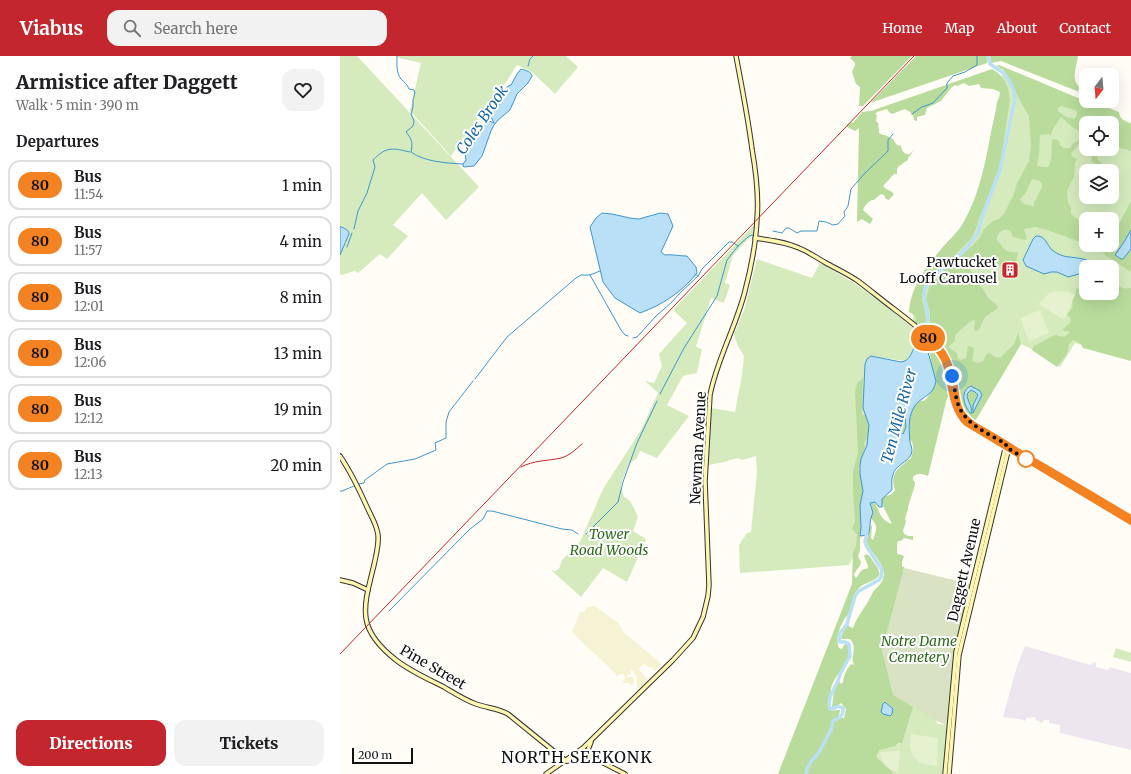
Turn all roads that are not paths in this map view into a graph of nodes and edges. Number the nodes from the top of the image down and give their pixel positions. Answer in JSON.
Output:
{"nodes":[{"id":1,"x":736,"y":56,"type":"edge"},
{"id":2,"x":755,"y":238,"type":"junction"},
{"id":3,"x":1007,"y":446,"type":"junction"},
{"id":4,"x":340,"y":456,"type":"edge"},
{"id":5,"x":1131,"y":518,"type":"edge"},
{"id":6,"x":1131,"y":522,"type":"edge"},
{"id":7,"x":340,"y":580,"type":"edge"},
{"id":8,"x":368,"y":590,"type":"junction"},
{"id":9,"x":591,"y":741,"type":"junction"},
{"id":10,"x":580,"y":751,"type":"junction"},
{"id":11,"x":591,"y":759,"type":"junction"},
{"id":12,"x":566,"y":761,"type":"junction"},
{"id":13,"x":546,"y":774,"type":"edge"},
{"id":14,"x":625,"y":774,"type":"edge"},
{"id":15,"x":945,"y":774,"type":"edge"},
{"id":16,"x":948,"y":774,"type":"edge"}],
"edges":[{"from":1,"to":2,"type":"main road","name":"Newman Avenue"},
{"from":2,"to":3,"type":"main road"},
{"from":2,"to":9,"type":"main road","name":"Newman Avenue"},
{"from":3,"to":5,"type":"main road"},
{"from":3,"to":6,"type":"main road"},
{"from":3,"to":15,"type":"main road","name":"Daggett Avenue"},
{"from":3,"to":16,"type":"main road","name":"Daggett Avenue"},
{"from":4,"to":8,"type":"main road","name":"Pine Street"},
{"from":7,"to":8,"type":"main road"},
{"from":8,"to":12,"type":"main road","name":"Pine Street"},
{"from":9,"to":10,"type":"main road","name":"Newman Avenue"},
{"from":9,"to":11,"type":"main road"},
{"from":10,"to":11,"type":"main road"},
{"from":10,"to":12,"type":"main road","name":"Newman Avenue"},
{"from":11,"to":12,"type":"main road"},
{"from":11,"to":14,"type":"main road"},
{"from":12,"to":13,"type":"main road","name":"Newman Avenue"}]}
